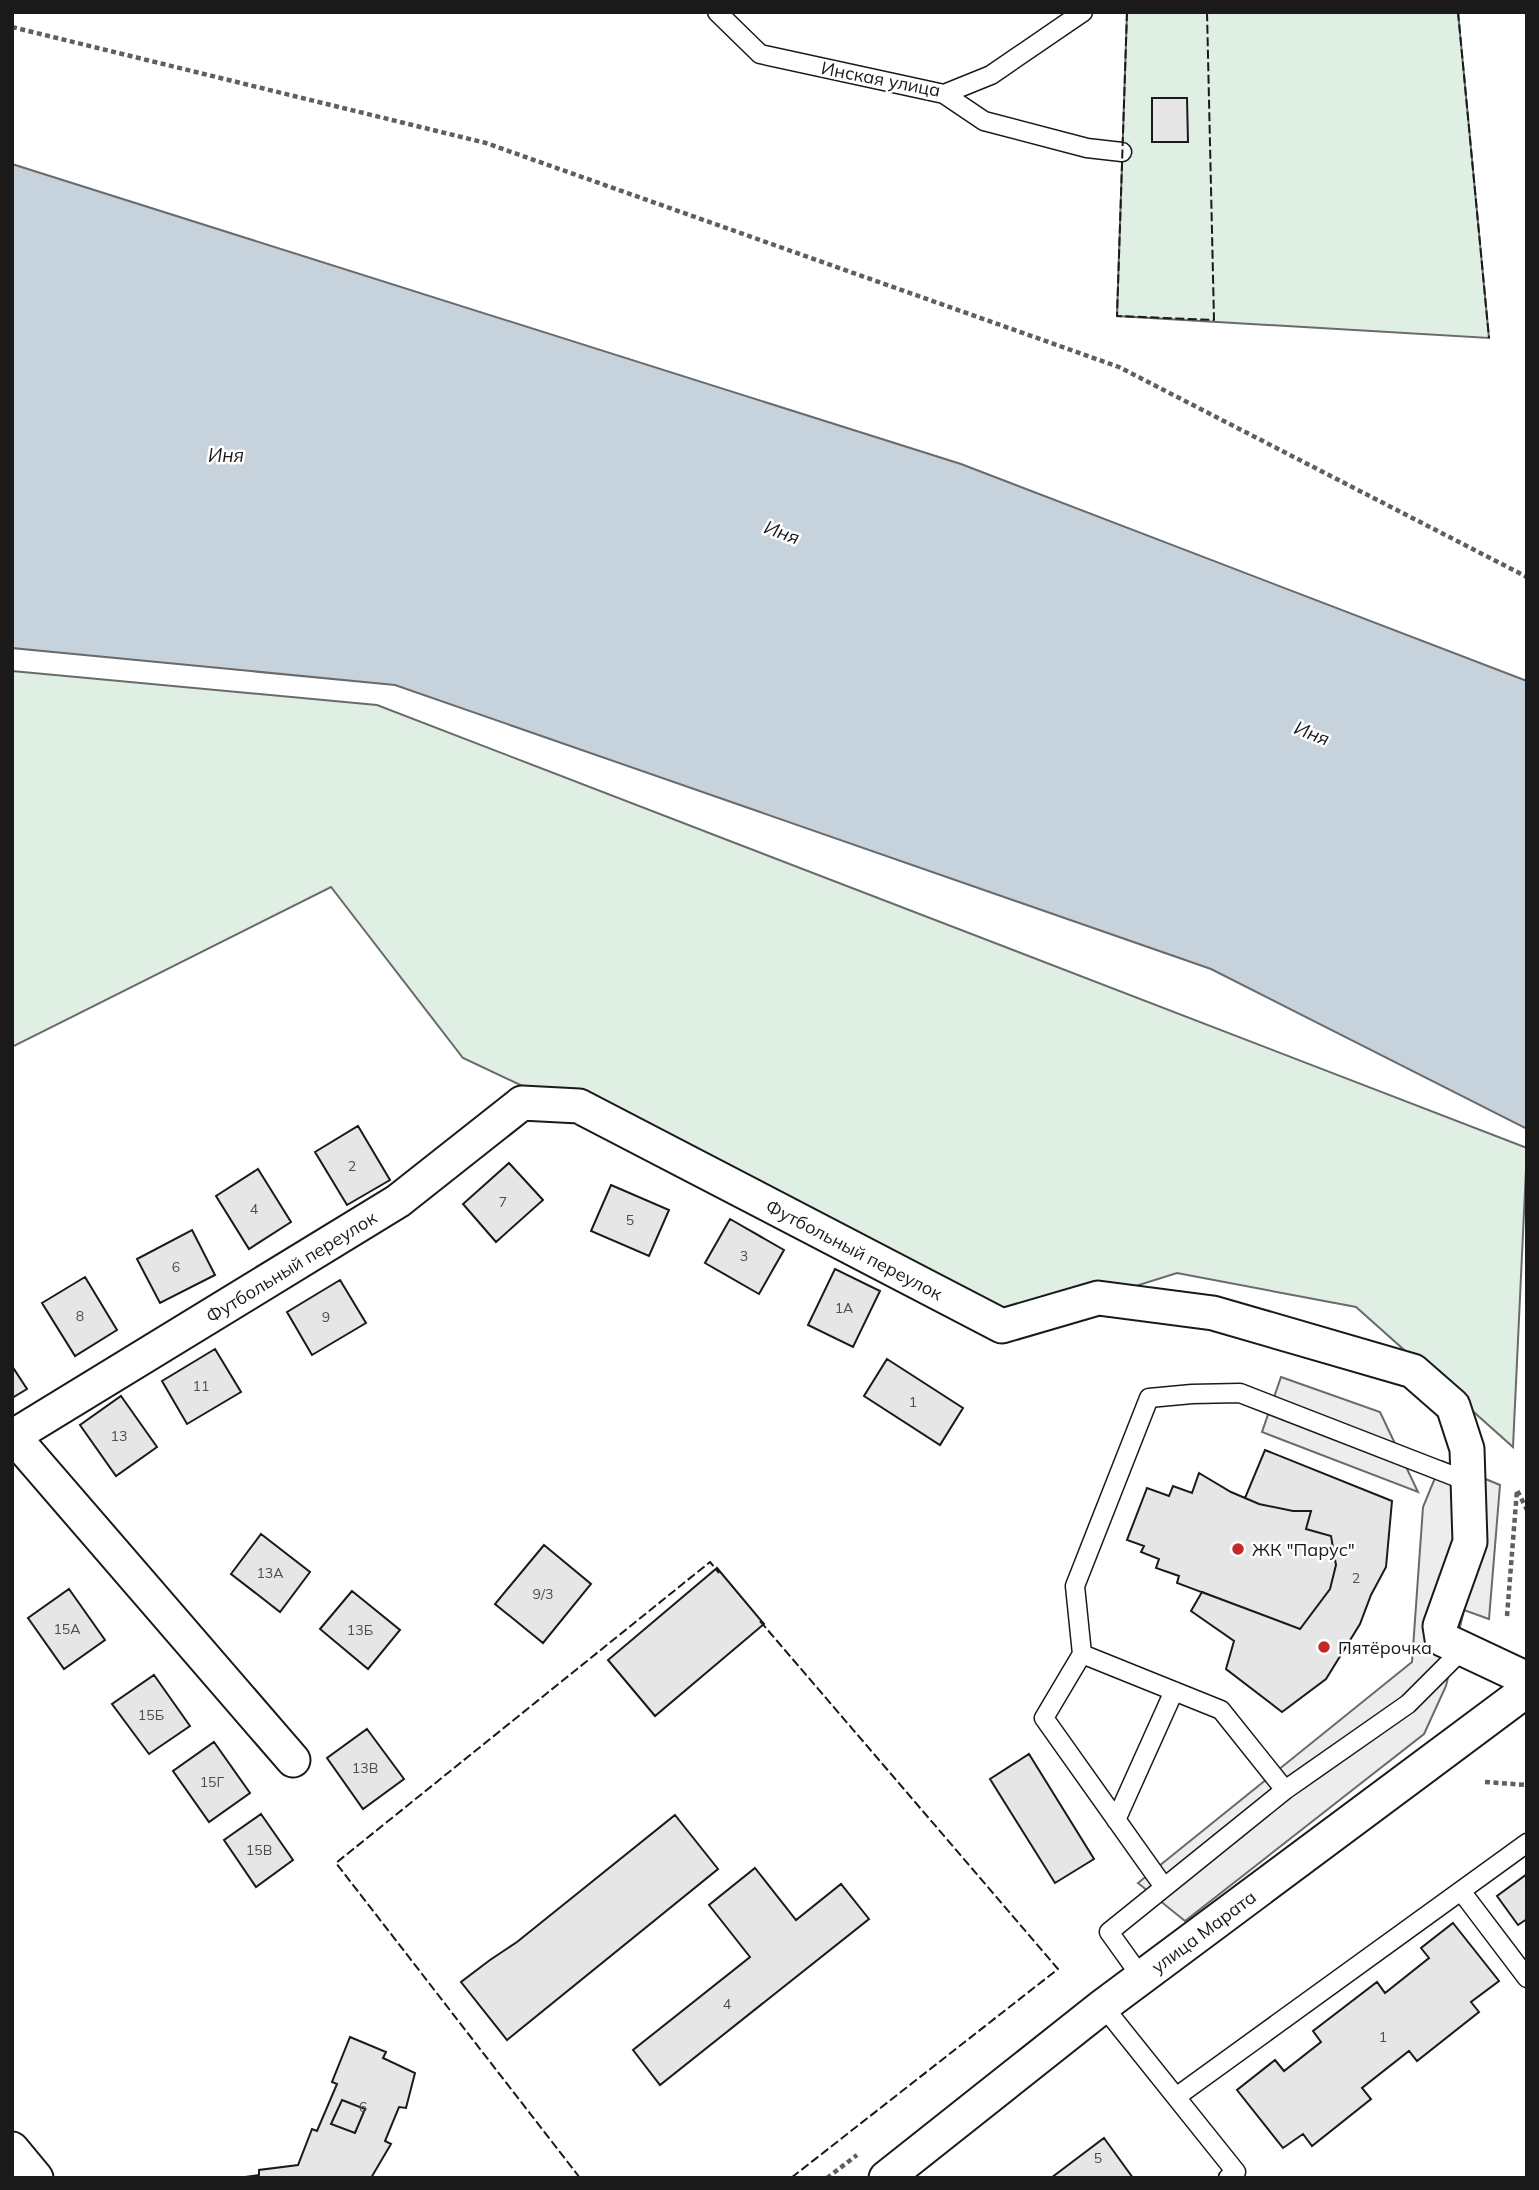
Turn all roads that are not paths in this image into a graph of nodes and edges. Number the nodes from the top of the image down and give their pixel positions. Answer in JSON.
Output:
{"nodes":[{"id":1,"x":717,"y":12,"type":"edge"},
{"id":2,"x":1083,"y":12,"type":"edge"},
{"id":3,"x":944,"y":94,"type":"junction"},
{"id":4,"x":1122,"y":152,"type":"dead end"},
{"id":5,"x":12,"y":1436,"type":"edge"},
{"id":6,"x":1469,"y":1482,"type":"junction"},
{"id":7,"x":1462,"y":1650,"type":"junction"},
{"id":8,"x":1082,"y":1654,"type":"junction"},
{"id":9,"x":1527,"y":1679,"type":"edge"},
{"id":10,"x":1527,"y":1690,"type":"edge"},
{"id":11,"x":1174,"y":1691,"type":"junction"},
{"id":12,"x":293,"y":1760,"type":"dead end"},
{"id":13,"x":1285,"y":1790,"type":"junction"},
{"id":14,"x":1116,"y":1820,"type":"junction"},
{"id":15,"x":1527,"y":1843,"type":"edge"},
{"id":16,"x":1164,"y":1887,"type":"junction"},
{"id":17,"x":1461,"y":1891,"type":"junction"},
{"id":18,"x":1142,"y":1978,"type":"junction"},
{"id":19,"x":1527,"y":1978,"type":"edge"},
{"id":20,"x":1103,"y":2007,"type":"junction"},
{"id":21,"x":1176,"y":2097,"type":"junction"},
{"id":22,"x":12,"y":2149,"type":"edge"},
{"id":23,"x":36,"y":2178,"type":"edge"},
{"id":24,"x":886,"y":2178,"type":"edge"},
{"id":25,"x":1228,"y":2178,"type":"edge"}],
"edges":[{"from":1,"to":3,"type":"lane","name":"Инская улица"},
{"from":2,"to":3,"type":"lane","name":"Инская улица"},
{"from":3,"to":4,"type":"lane"},
{"from":5,"to":6,"type":"street","name":"Футбольный переулок"},
{"from":5,"to":12,"type":"street"},
{"from":6,"to":7,"type":"street","name":"Футбольный переулок"},
{"from":6,"to":8,"type":"lane"},
{"from":7,"to":9,"type":"street","name":"Футбольный переулок"},
{"from":7,"to":13,"type":"lane"},
{"from":8,"to":11,"type":"lane"},
{"from":8,"to":14,"type":"lane"},
{"from":10,"to":18,"type":"street","name":"улица Марата"},
{"from":11,"to":13,"type":"lane"},
{"from":11,"to":14,"type":"lane"},
{"from":13,"to":16,"type":"lane"},
{"from":14,"to":16,"type":"lane"},
{"from":15,"to":17,"type":"lane"},
{"from":16,"to":18,"type":"lane"},
{"from":17,"to":19,"type":"lane"},
{"from":17,"to":21,"type":"lane"},
{"from":18,"to":20,"type":"street","name":"улица Марата"},
{"from":20,"to":21,"type":"lane"},
{"from":20,"to":24,"type":"street","name":"улица Марата"},
{"from":21,"to":25,"type":"lane"},
{"from":22,"to":23,"type":"street"}]}
